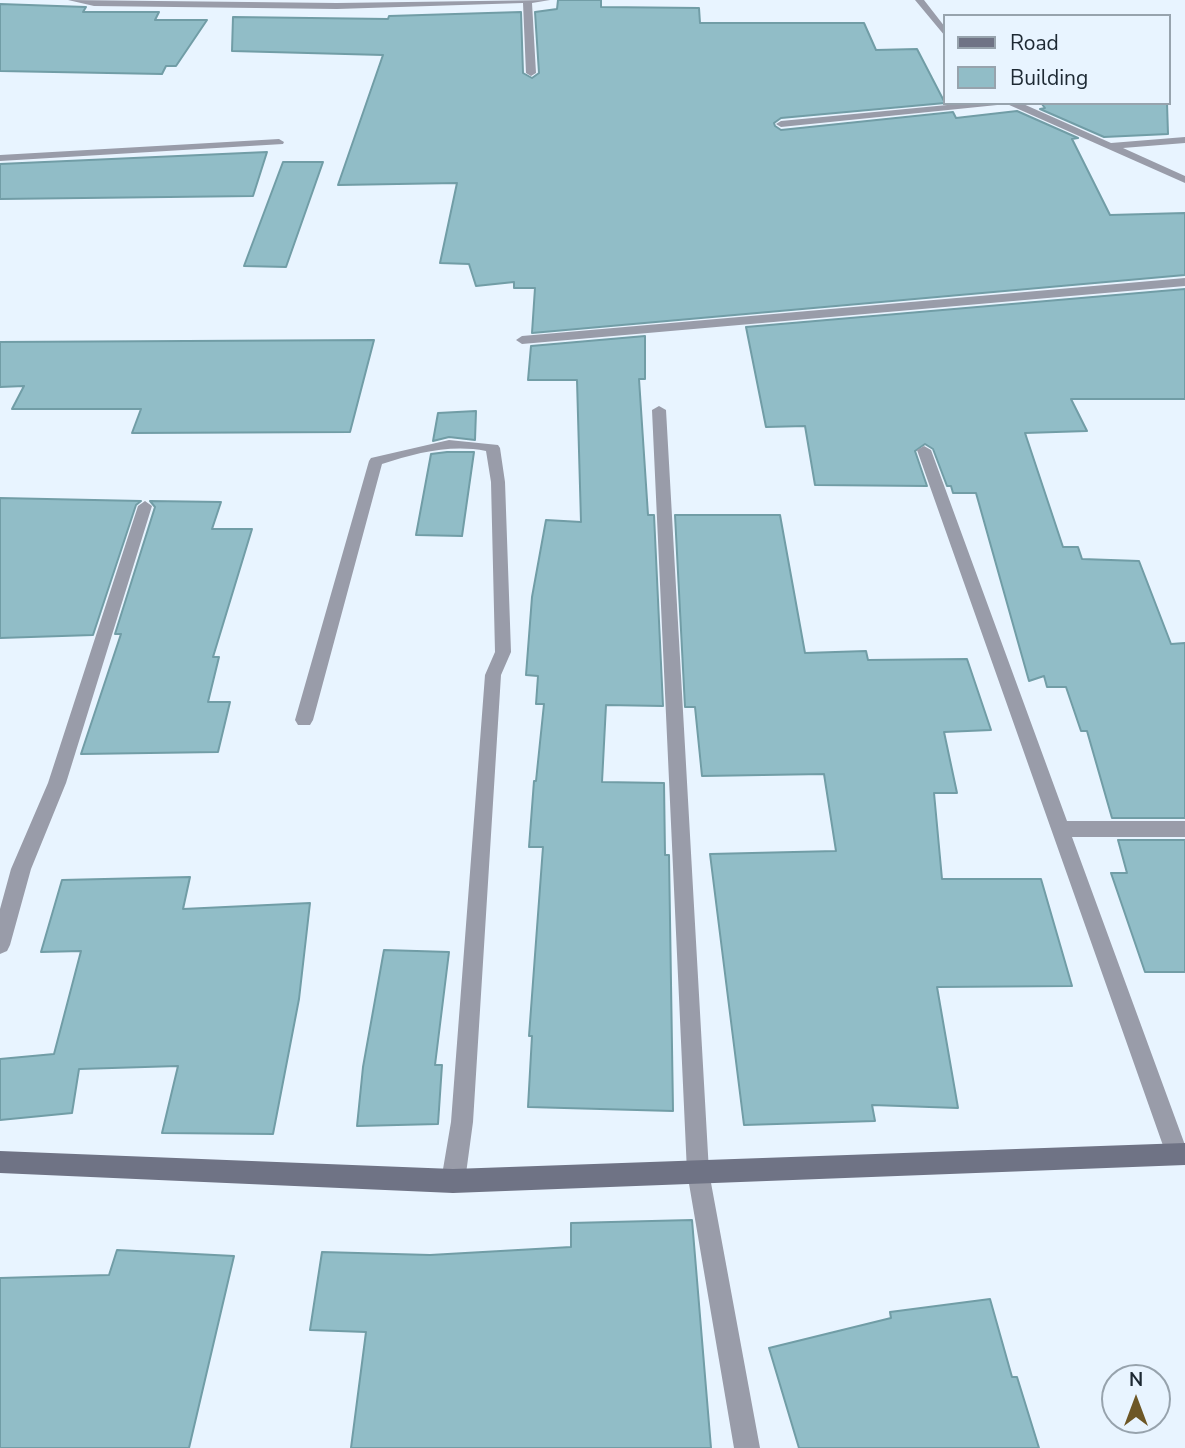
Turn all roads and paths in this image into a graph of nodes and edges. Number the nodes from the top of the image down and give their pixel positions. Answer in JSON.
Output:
{"nodes":[{"id":1,"x":72,"y":0,"type":"edge"},
{"id":2,"x":545,"y":0,"type":"edge"},
{"id":3,"x":919,"y":0,"type":"edge"},
{"id":4,"x":527,"y":1,"type":"edge"},
{"id":5,"x":362,"y":3,"type":"edge"},
{"id":6,"x":944,"y":32,"type":"edge"},
{"id":7,"x":531,"y":73,"type":"dead end"},
{"id":8,"x":982,"y":105,"type":"edge"},
{"id":9,"x":1016,"y":105,"type":"edge"},
{"id":10,"x":780,"y":124,"type":"dead end"},
{"id":11,"x":1185,"y":140,"type":"edge"},
{"id":12,"x":279,"y":142,"type":"dead end"},
{"id":13,"x":1108,"y":146,"type":"junction"},
{"id":14,"x":0,"y":159,"type":"edge"},
{"id":15,"x":1185,"y":180,"type":"edge"},
{"id":16,"x":1185,"y":282,"type":"edge"},
{"id":17,"x":523,"y":340,"type":"dead end"},
{"id":18,"x":659,"y":410,"type":"dead end"},
{"id":19,"x":924,"y":450,"type":"dead end"},
{"id":20,"x":145,"y":506,"type":"dead end"},
{"id":21,"x":304,"y":720,"type":"dead end"},
{"id":22,"x":1061,"y":829,"type":"junction"},
{"id":23,"x":1185,"y":829,"type":"edge"},
{"id":24,"x":0,"y":945,"type":"edge"},
{"id":25,"x":1181,"y":1154,"type":"edge"},
{"id":26,"x":0,"y":1163,"type":"edge"},
{"id":27,"x":698,"y":1172,"type":"junction"},
{"id":28,"x":453,"y":1181,"type":"junction"},
{"id":29,"x":747,"y":1448,"type":"edge"}],
"edges":[{"from":1,"to":5,"type":"street"},
{"from":2,"to":4,"type":"street"},
{"from":3,"to":6,"type":"street"},
{"from":4,"to":5,"type":"street"},
{"from":4,"to":7,"type":"street"},
{"from":8,"to":10,"type":"street"},
{"from":9,"to":13,"type":"street"},
{"from":11,"to":13,"type":"street"},
{"from":12,"to":14,"type":"street"},
{"from":13,"to":15,"type":"street"},
{"from":16,"to":17,"type":"street"},
{"from":18,"to":27,"type":"street"},
{"from":19,"to":22,"type":"street"},
{"from":20,"to":24,"type":"street"},
{"from":21,"to":28,"type":"street"},
{"from":22,"to":23,"type":"street"},
{"from":22,"to":25,"type":"street"},
{"from":25,"to":27,"type":"street"},
{"from":26,"to":28,"type":"street"},
{"from":27,"to":28,"type":"street"},
{"from":27,"to":29,"type":"street"}]}
